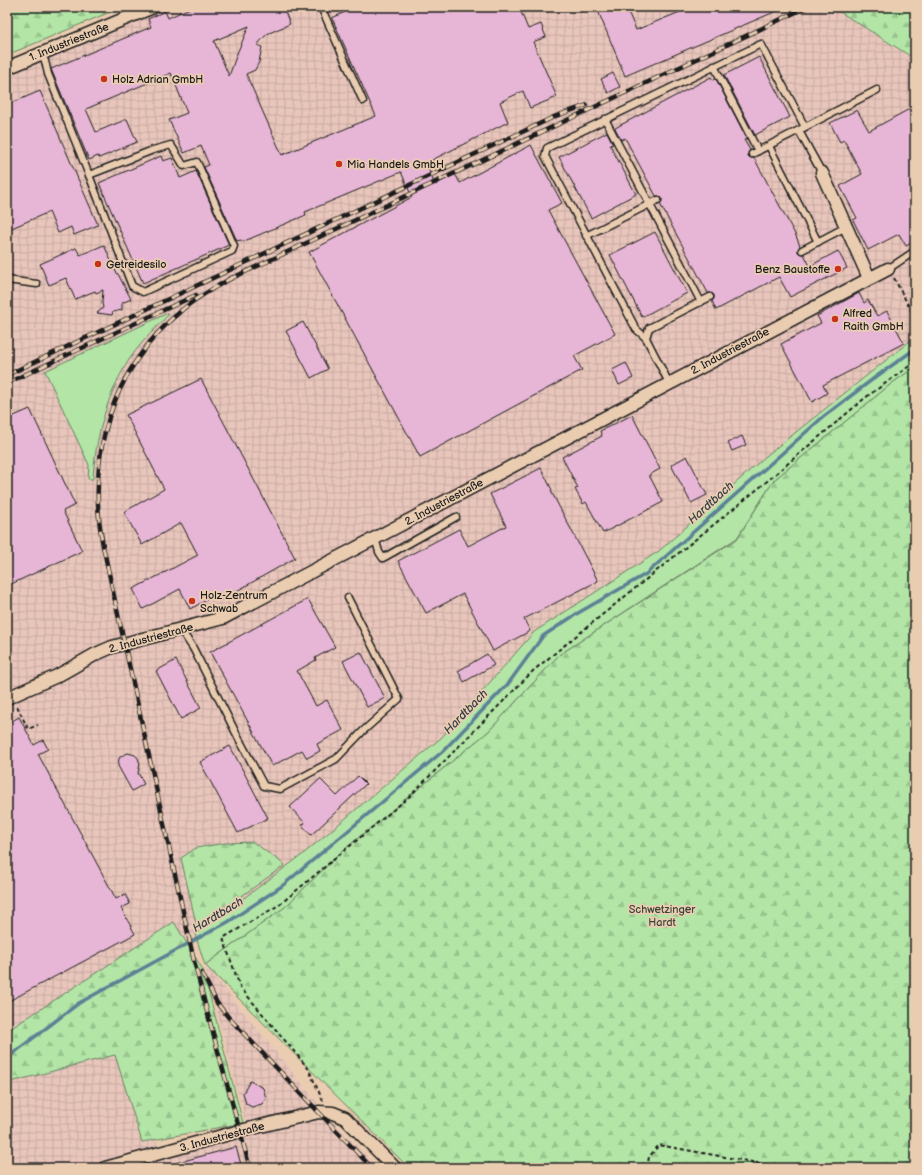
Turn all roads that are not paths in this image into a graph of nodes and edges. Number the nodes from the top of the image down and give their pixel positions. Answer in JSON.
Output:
{"nodes":[{"id":1,"x":153,"y":7,"type":"edge"},
{"id":2,"x":321,"y":7,"type":"edge"},
{"id":3,"x":41,"y":53,"type":"junction"},
{"id":4,"x":714,"y":66,"type":"junction"},
{"id":5,"x":7,"y":68,"type":"edge"},
{"id":6,"x":877,"y":90,"type":"dead end"},
{"id":7,"x":363,"y":102,"type":"dead end"},
{"id":8,"x":604,"y":119,"type":"junction"},
{"id":9,"x":805,"y":127,"type":"junction"},
{"id":10,"x":799,"y":131,"type":"junction"},
{"id":11,"x":769,"y":146,"type":"junction"},
{"id":12,"x":758,"y":151,"type":"junction"},
{"id":13,"x":752,"y":154,"type":"dead end"},
{"id":14,"x":822,"y":173,"type":"joint"},
{"id":15,"x":90,"y":175,"type":"junction"},
{"id":16,"x":658,"y":200,"type":"dead end"},
{"id":17,"x":650,"y":205,"type":"junction"},
{"id":18,"x":846,"y":227,"type":"junction"},
{"id":19,"x":586,"y":236,"type":"junction"},
{"id":20,"x":818,"y":242,"type":"junction"},
{"id":21,"x":802,"y":250,"type":"dead end"},
{"id":22,"x":915,"y":251,"type":"edge"},
{"id":23,"x":888,"y":269,"type":"joint"},
{"id":24,"x":869,"y":278,"type":"junction"},
{"id":25,"x":7,"y":280,"type":"edge"},
{"id":26,"x":37,"y":284,"type":"dead end"},
{"id":27,"x":710,"y":297,"type":"dead end"},
{"id":28,"x":701,"y":302,"type":"junction"},
{"id":29,"x":646,"y":338,"type":"junction"},
{"id":30,"x":669,"y":383,"type":"junction"},
{"id":31,"x":456,"y":517,"type":"dead end"},
{"id":32,"x":375,"y":538,"type":"junction"},
{"id":33,"x":348,"y":598,"type":"dead end"},
{"id":34,"x":181,"y":630,"type":"junction"},
{"id":35,"x":10,"y":697,"type":"edge"},
{"id":36,"x":105,"y":1168,"type":"edge"},
{"id":37,"x":395,"y":1168,"type":"edge"}],
"edges":[{"from":1,"to":3,"type":"street","name":"1. Industriestraße"},
{"from":2,"to":7,"type":"lane"},
{"from":3,"to":5,"type":"street","name":"1. Industriestraße"},
{"from":3,"to":15,"type":"lane"},
{"from":4,"to":8,"type":"lane"},
{"from":4,"to":9,"type":"lane"},
{"from":4,"to":12,"type":"lane"},
{"from":6,"to":9,"type":"lane"},
{"from":8,"to":17,"type":"lane"},
{"from":8,"to":19,"type":"lane"},
{"from":9,"to":10,"type":"lane"},
{"from":10,"to":11,"type":"lane"},
{"from":10,"to":14,"type":"lane"},
{"from":11,"to":12,"type":"lane"},
{"from":11,"to":20,"type":"lane"},
{"from":12,"to":13,"type":"lane"},
{"from":14,"to":18,"type":"street"},
{"from":15,"to":15,"type":"lane"},
{"from":16,"to":17,"type":"lane"},
{"from":17,"to":19,"type":"lane"},
{"from":17,"to":28,"type":"lane"},
{"from":18,"to":20,"type":"lane"},
{"from":18,"to":24,"type":"street"},
{"from":19,"to":29,"type":"lane"},
{"from":20,"to":21,"type":"lane"},
{"from":22,"to":23,"type":"lane"},
{"from":23,"to":24,"type":"street","name":"2. Industriestraße"},
{"from":24,"to":30,"type":"street","name":"2. Industriestraße"},
{"from":25,"to":26,"type":"lane"},
{"from":27,"to":28,"type":"lane"},
{"from":28,"to":29,"type":"lane"},
{"from":29,"to":30,"type":"lane"},
{"from":30,"to":32,"type":"street","name":"2. Industriestraße"},
{"from":31,"to":32,"type":"lane"},
{"from":32,"to":34,"type":"street","name":"2. Industriestraße"},
{"from":33,"to":34,"type":"lane"},
{"from":34,"to":35,"type":"street","name":"2. Industriestraße"},
{"from":36,"to":37,"type":"street","name":"3. Industriestraße"}]}
